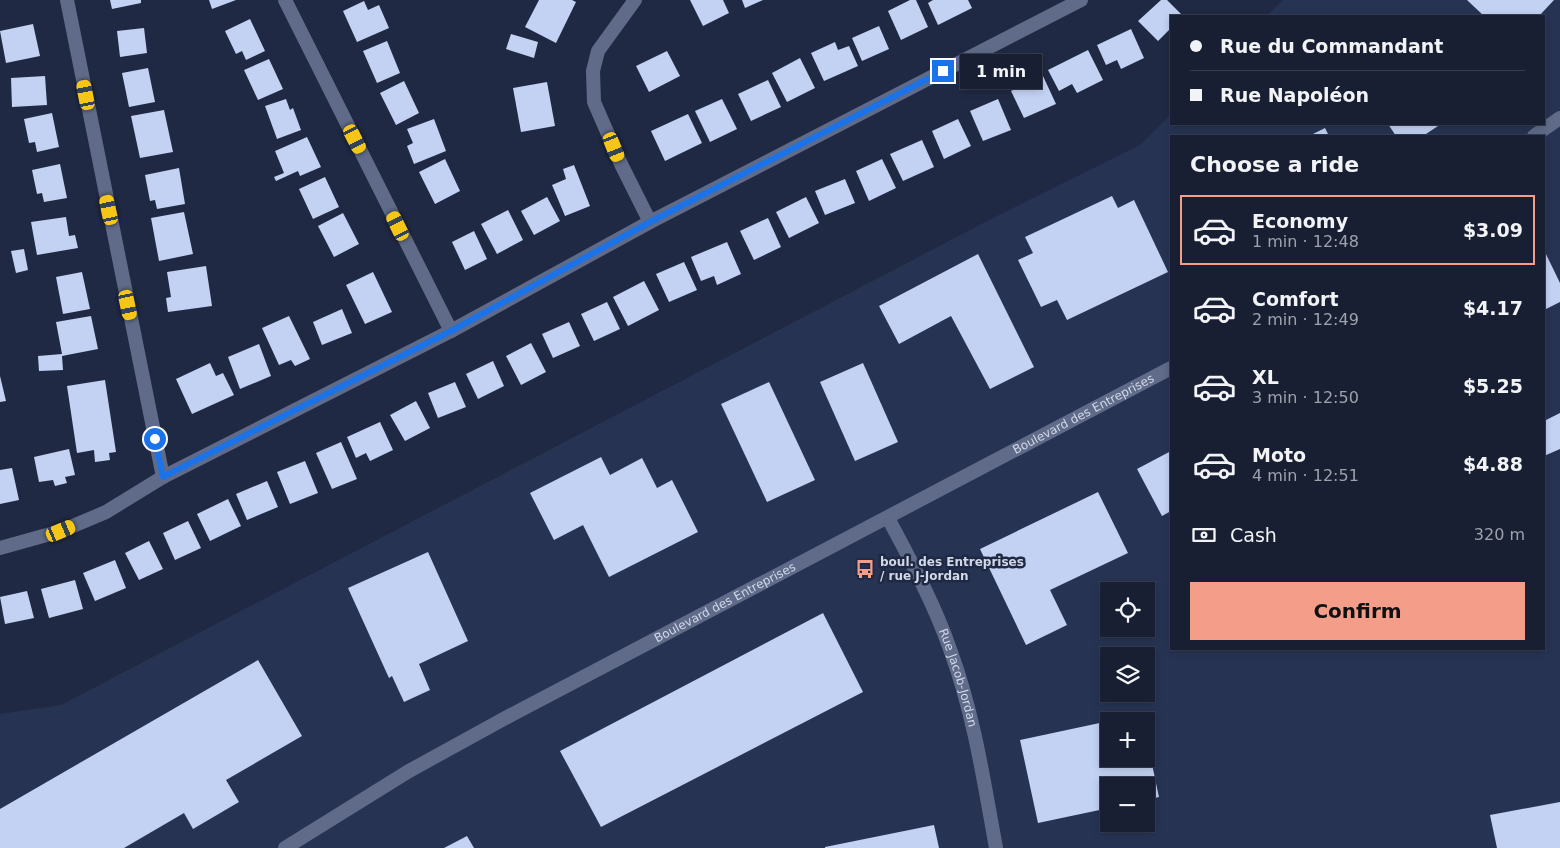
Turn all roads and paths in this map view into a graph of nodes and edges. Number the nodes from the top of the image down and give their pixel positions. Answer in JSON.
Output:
{"nodes":[{"id":1,"x":67,"y":0,"type":"edge"},
{"id":2,"x":285,"y":0,"type":"edge"},
{"id":3,"x":635,"y":0,"type":"edge"},
{"id":4,"x":1081,"y":0,"type":"edge"},
{"id":5,"x":1560,"y":118,"type":"edge"},
{"id":6,"x":1535,"y":135,"type":"edge"},
{"id":7,"x":650,"y":222,"type":"junction"},
{"id":8,"x":451,"y":331,"type":"junction"},
{"id":9,"x":1170,"y":369,"type":"edge"},
{"id":10,"x":163,"y":477,"type":"junction"},
{"id":11,"x":888,"y":518,"type":"junction"},
{"id":12,"x":0,"y":548,"type":"edge"},
{"id":13,"x":285,"y":848,"type":"edge"},
{"id":14,"x":996,"y":848,"type":"edge"}],
"edges":[{"from":1,"to":10,"type":"street"},
{"from":2,"to":8,"type":"street"},
{"from":3,"to":7,"type":"street"},
{"from":4,"to":7,"type":"street"},
{"from":5,"to":6,"type":"street"},
{"from":7,"to":8,"type":"street"},
{"from":8,"to":10,"type":"street"},
{"from":9,"to":11,"type":"street","name":"Boulevard des Entreprises"},
{"from":10,"to":12,"type":"street"},
{"from":11,"to":13,"type":"street","name":"Boulevard des Entreprises"},
{"from":11,"to":14,"type":"street","name":"Rue Jacob-Jordan"}]}
